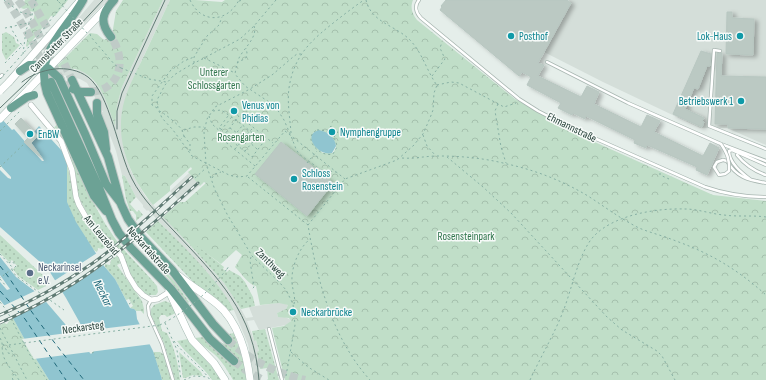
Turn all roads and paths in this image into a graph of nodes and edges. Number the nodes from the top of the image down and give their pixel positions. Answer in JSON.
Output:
{"nodes":[{"id":1,"x":4,"y":0,"type":"edge"},
{"id":2,"x":36,"y":0,"type":"edge"},
{"id":3,"x":57,"y":0,"type":"edge"},
{"id":4,"x":66,"y":0,"type":"edge"},
{"id":5,"x":82,"y":0,"type":"edge"},
{"id":6,"x":190,"y":0,"type":"edge"},
{"id":7,"x":238,"y":0,"type":"edge"},
{"id":8,"x":243,"y":0,"type":"edge"},
{"id":9,"x":275,"y":0,"type":"edge"},
{"id":10,"x":365,"y":0,"type":"edge"},
{"id":11,"x":419,"y":0,"type":"edge"},
{"id":12,"x":112,"y":3,"type":"edge"},
{"id":13,"x":32,"y":16,"type":"junction"},
{"id":14,"x":222,"y":17,"type":"junction"},
{"id":15,"x":29,"y":23,"type":"junction"},
{"id":16,"x":11,"y":26,"type":"junction"},
{"id":17,"x":254,"y":26,"type":"junction"},
{"id":18,"x":5,"y":28,"type":"dead end"},
{"id":19,"x":87,"y":33,"type":"dead end"},
{"id":20,"x":91,"y":37,"type":"dead end"},
{"id":21,"x":111,"y":37,"type":"tunnel mouth"},
{"id":22,"x":445,"y":38,"type":"junction"},
{"id":23,"x":24,"y":45,"type":"junction"},
{"id":24,"x":245,"y":48,"type":"junction"},
{"id":25,"x":720,"y":51,"type":"dead end"},
{"id":26,"x":302,"y":54,"type":"junction"},
{"id":27,"x":22,"y":55,"type":"junction"},
{"id":28,"x":194,"y":57,"type":"junction"},
{"id":29,"x":204,"y":58,"type":"junction"},
{"id":30,"x":547,"y":62,"type":"dead end"},
{"id":31,"x":5,"y":63,"type":"dead end"},
{"id":32,"x":194,"y":63,"type":"junction"},
{"id":33,"x":237,"y":63,"type":"junction"},
{"id":34,"x":46,"y":69,"type":"junction"},
{"id":35,"x":19,"y":72,"type":"junction"},
{"id":36,"x":235,"y":74,"type":"junction"},
{"id":37,"x":432,"y":76,"type":"junction"},
{"id":38,"x":1,"y":77,"type":"edge"},
{"id":39,"x":164,"y":81,"type":"junction"},
{"id":40,"x":51,"y":82,"type":"tunnel mouth"},
{"id":41,"x":167,"y":83,"type":"junction"},
{"id":42,"x":70,"y":84,"type":"tunnel mouth"},
{"id":43,"x":437,"y":85,"type":"junction"},
{"id":44,"x":250,"y":89,"type":"junction"},
{"id":45,"x":0,"y":91,"type":"edge"},
{"id":46,"x":77,"y":91,"type":"junction"},
{"id":47,"x":32,"y":92,"type":"junction"},
{"id":48,"x":91,"y":92,"type":"tunnel mouth"},
{"id":49,"x":519,"y":99,"type":"junction"},
{"id":50,"x":51,"y":102,"type":"junction"},
{"id":51,"x":97,"y":103,"type":"dead end"},
{"id":52,"x":498,"y":104,"type":"junction"},
{"id":53,"x":30,"y":105,"type":"dead end"},
{"id":54,"x":11,"y":108,"type":"joint"},
{"id":55,"x":22,"y":110,"type":"dead end"},
{"id":56,"x":158,"y":110,"type":"junction"},
{"id":57,"x":212,"y":112,"type":"junction"},
{"id":58,"x":210,"y":114,"type":"junction"},
{"id":59,"x":0,"y":115,"type":"edge"},
{"id":60,"x":239,"y":116,"type":"junction"},
{"id":61,"x":231,"y":117,"type":"junction"},
{"id":62,"x":169,"y":118,"type":"junction"},
{"id":63,"x":2,"y":119,"type":"edge"},
{"id":64,"x":236,"y":120,"type":"junction"},
{"id":65,"x":166,"y":123,"type":"junction"},
{"id":66,"x":176,"y":124,"type":"junction"},
{"id":67,"x":243,"y":125,"type":"junction"},
{"id":68,"x":204,"y":127,"type":"junction"},
{"id":69,"x":230,"y":127,"type":"junction"},
{"id":70,"x":253,"y":127,"type":"junction"},
{"id":71,"x":173,"y":130,"type":"junction"},
{"id":72,"x":0,"y":131,"type":"edge"},
{"id":73,"x":183,"y":131,"type":"junction"},
{"id":74,"x":220,"y":131,"type":"junction"},
{"id":75,"x":250,"y":131,"type":"junction"},
{"id":76,"x":237,"y":132,"type":"junction"},
{"id":77,"x":327,"y":132,"type":"junction"},
{"id":78,"x":423,"y":134,"type":"junction"},
{"id":79,"x":224,"y":135,"type":"junction"},
{"id":80,"x":240,"y":135,"type":"junction"},
{"id":81,"x":246,"y":135,"type":"junction"},
{"id":82,"x":184,"y":136,"type":"junction"},
{"id":83,"x":291,"y":136,"type":"junction"},
{"id":84,"x":257,"y":137,"type":"junction"},
{"id":85,"x":221,"y":138,"type":"junction"},
{"id":86,"x":267,"y":138,"type":"junction"},
{"id":87,"x":334,"y":138,"type":"junction"},
{"id":88,"x":181,"y":140,"type":"junction"},
{"id":89,"x":231,"y":140,"type":"junction"},
{"id":90,"x":248,"y":141,"type":"junction"},
{"id":91,"x":241,"y":142,"type":"junction"},
{"id":92,"x":264,"y":142,"type":"junction"},
{"id":93,"x":25,"y":143,"type":"dead end"},
{"id":94,"x":251,"y":144,"type":"junction"},
{"id":95,"x":274,"y":144,"type":"junction"},
{"id":96,"x":721,"y":144,"type":"junction"},
{"id":97,"x":238,"y":146,"type":"junction"},
{"id":98,"x":235,"y":149,"type":"junction"},
{"id":99,"x":766,"y":149,"type":"edge"},
{"id":100,"x":258,"y":150,"type":"junction"},
{"id":101,"x":318,"y":150,"type":"junction"},
{"id":102,"x":245,"y":151,"type":"junction"},
{"id":103,"x":189,"y":152,"type":"junction"},
{"id":104,"x":314,"y":154,"type":"junction"},
{"id":105,"x":737,"y":155,"type":"dead end"},
{"id":106,"x":436,"y":156,"type":"junction"},
{"id":107,"x":447,"y":156,"type":"junction"},
{"id":108,"x":108,"y":157,"type":"junction"},
{"id":109,"x":252,"y":157,"type":"junction"},
{"id":110,"x":402,"y":158,"type":"junction"},
{"id":111,"x":249,"y":161,"type":"junction"},
{"id":112,"x":766,"y":161,"type":"edge"},
{"id":113,"x":308,"y":162,"type":"junction"},
{"id":114,"x":206,"y":164,"type":"junction"},
{"id":115,"x":506,"y":164,"type":"junction"},
{"id":116,"x":766,"y":165,"type":"edge"},
{"id":117,"x":256,"y":166,"type":"junction"},
{"id":118,"x":0,"y":167,"type":"edge"},
{"id":119,"x":207,"y":167,"type":"junction"},
{"id":120,"x":222,"y":172,"type":"junction"},
{"id":121,"x":337,"y":172,"type":"junction"},
{"id":122,"x":766,"y":174,"type":"edge"},
{"id":123,"x":660,"y":175,"type":"dead end"},
{"id":124,"x":247,"y":176,"type":"junction"},
{"id":125,"x":195,"y":178,"type":"dead end"},
{"id":126,"x":345,"y":179,"type":"junction"},
{"id":127,"x":669,"y":179,"type":"dead end"},
{"id":128,"x":211,"y":180,"type":"junction"},
{"id":129,"x":751,"y":180,"type":"junction"},
{"id":130,"x":766,"y":183,"type":"edge"},
{"id":131,"x":766,"y":197,"type":"edge"},
{"id":132,"x":122,"y":206,"type":"junction"},
{"id":133,"x":766,"y":217,"type":"edge"},
{"id":134,"x":622,"y":218,"type":"junction"},
{"id":135,"x":112,"y":220,"type":"junction"},
{"id":136,"x":308,"y":225,"type":"junction"},
{"id":137,"x":310,"y":239,"type":"junction"},
{"id":138,"x":0,"y":254,"type":"edge"},
{"id":139,"x":252,"y":256,"type":"junction"},
{"id":140,"x":9,"y":263,"type":"junction"},
{"id":141,"x":229,"y":266,"type":"dead end"},
{"id":142,"x":172,"y":270,"type":"junction"},
{"id":143,"x":0,"y":278,"type":"edge"},
{"id":144,"x":161,"y":279,"type":"junction"},
{"id":145,"x":574,"y":281,"type":"junction"},
{"id":146,"x":6,"y":286,"type":"dead end"},
{"id":147,"x":252,"y":289,"type":"dead end"},
{"id":148,"x":170,"y":292,"type":"junction"},
{"id":149,"x":766,"y":295,"type":"edge"},
{"id":150,"x":138,"y":298,"type":"dead end"},
{"id":151,"x":151,"y":300,"type":"junction"},
{"id":152,"x":0,"y":302,"type":"edge"},
{"id":153,"x":128,"y":304,"type":"dead end"},
{"id":154,"x":293,"y":304,"type":"junction"},
{"id":155,"x":64,"y":310,"type":"dead end"},
{"id":156,"x":165,"y":323,"type":"junction"},
{"id":157,"x":0,"y":328,"type":"edge"},
{"id":158,"x":268,"y":329,"type":"dead end"},
{"id":159,"x":171,"y":337,"type":"junction"},
{"id":160,"x":0,"y":338,"type":"edge"},
{"id":161,"x":228,"y":340,"type":"tunnel mouth"},
{"id":162,"x":3,"y":344,"type":"junction"},
{"id":163,"x":9,"y":345,"type":"junction"},
{"id":164,"x":291,"y":351,"type":"junction"},
{"id":165,"x":204,"y":352,"type":"junction"},
{"id":166,"x":14,"y":354,"type":"junction"},
{"id":167,"x":164,"y":355,"type":"dead end"},
{"id":168,"x":155,"y":358,"type":"dead end"},
{"id":169,"x":234,"y":361,"type":"tunnel mouth"},
{"id":170,"x":14,"y":373,"type":"junction"},
{"id":171,"x":208,"y":377,"type":"junction"},
{"id":172,"x":13,"y":380,"type":"edge"},
{"id":173,"x":18,"y":380,"type":"edge"},
{"id":174,"x":27,"y":380,"type":"edge"},
{"id":175,"x":47,"y":380,"type":"edge"},
{"id":176,"x":173,"y":380,"type":"edge"},
{"id":177,"x":181,"y":380,"type":"edge"},
{"id":178,"x":184,"y":380,"type":"edge"},
{"id":179,"x":210,"y":380,"type":"edge"},
{"id":180,"x":225,"y":380,"type":"edge"},
{"id":181,"x":230,"y":380,"type":"edge"},
{"id":182,"x":250,"y":380,"type":"edge"},
{"id":183,"x":284,"y":380,"type":"edge"},
{"id":184,"x":329,"y":380,"type":"edge"},
{"id":185,"x":370,"y":380,"type":"edge"},
{"id":186,"x":530,"y":380,"type":"edge"},
{"id":187,"x":675,"y":380,"type":"edge"}],
"edges":[{"from":1,"to":13,"type":"path"},
{"from":2,"to":13,"type":"path"},
{"from":3,"to":19,"type":"path","bridge":true},
{"from":4,"to":27,"type":"path"},
{"from":5,"to":34,"type":"main road"},
{"from":5,"to":35,"type":"main road","name":"Cannstatter Straße"},
{"from":6,"to":14,"type":"path"},
{"from":7,"to":8,"type":"path"},
{"from":7,"to":14,"type":"path"},
{"from":9,"to":17,"type":"path"},
{"from":10,"to":26,"type":"path"},
{"from":10,"to":37,"type":"path"},
{"from":11,"to":22,"type":"lane","name":"Ehmannstraße"},
{"from":12,"to":21,"type":"main road"},
{"from":12,"to":34,"type":"main road","name":"Cannstatter Straße"},
{"from":13,"to":15,"type":"path"},
{"from":14,"to":28,"type":"path"},
{"from":15,"to":16,"type":"path"},
{"from":15,"to":23,"type":"path"},
{"from":16,"to":18,"type":"path"},
{"from":16,"to":23,"type":"path"},
{"from":17,"to":24,"type":"path"},
{"from":17,"to":29,"type":"path"},
{"from":20,"to":39,"type":"path","bridge":true},
{"from":22,"to":37,"type":"path"},
{"from":22,"to":49,"type":"lane","name":"Ehmannstraße"},
{"from":23,"to":27,"type":"path"},
{"from":23,"to":31,"type":"path"},
{"from":24,"to":33,"type":"path"},
{"from":24,"to":33,"type":"path"},
{"from":25,"to":99,"type":"lane"},
{"from":26,"to":44,"type":"path"},
{"from":26,"to":83,"type":"path"},
{"from":27,"to":38,"type":"path","bridge":true},
{"from":28,"to":32,"type":"path"},
{"from":28,"to":39,"type":"path"},
{"from":29,"to":32,"type":"path"},
{"from":29,"to":36,"type":"path"},
{"from":30,"to":96,"type":"lane"},
{"from":32,"to":41,"type":"path"},
{"from":33,"to":36,"type":"path"},
{"from":34,"to":35,"type":"main road"},
{"from":34,"to":47,"type":"main road","name":"Cannstatter Straße"},
{"from":34,"to":50,"type":"main road"},
{"from":34,"to":132,"type":"main road"},
{"from":35,"to":45,"type":"main road","name":"Cannstatter Straße","bridge":true},
{"from":36,"to":44,"type":"path"},
{"from":37,"to":43,"type":"path"},
{"from":39,"to":41,"type":"path"},
{"from":39,"to":56,"type":"path"},
{"from":40,"to":135,"type":"main road","name":"Neckartalstraße"},
{"from":41,"to":56,"type":"path"},
{"from":42,"to":46,"type":"main road"},
{"from":43,"to":52,"type":"path"},
{"from":43,"to":78,"type":"path"},
{"from":44,"to":57,"type":"path"},
{"from":44,"to":83,"type":"path"},
{"from":46,"to":48,"type":"main road"},
{"from":46,"to":108,"type":"main road","name":"Neckartalstraße"},
{"from":47,"to":50,"type":"main road"},
{"from":47,"to":54,"type":"main road","bridge":true},
{"from":49,"to":52,"type":"path"},
{"from":49,"to":131,"type":"lane","name":"Ehmannstraße"},
{"from":50,"to":135,"type":"main road"},
{"from":51,"to":108,"type":"main road"},
{"from":52,"to":115,"type":"path"},
{"from":53,"to":151,"type":"street","name":"Am Leuzebad"},
{"from":54,"to":63,"type":"main road","bridge":true},
{"from":55,"to":72,"type":"path","bridge":true},
{"from":56,"to":62,"type":"path"},
{"from":56,"to":65,"type":"path"},
{"from":57,"to":58,"type":"path"},
{"from":57,"to":61,"type":"path"},
{"from":58,"to":68,"type":"path"},
{"from":58,"to":74,"type":"path"},
{"from":59,"to":63,"type":"lane"},
{"from":60,"to":61,"type":"path"},
{"from":60,"to":64,"type":"path"},
{"from":60,"to":70,"type":"path"},
{"from":61,"to":64,"type":"path"},
{"from":61,"to":74,"type":"path"},
{"from":62,"to":65,"type":"path"},
{"from":62,"to":66,"type":"path"},
{"from":64,"to":67,"type":"path"},
{"from":64,"to":69,"type":"path"},
{"from":65,"to":71,"type":"path"},
{"from":66,"to":71,"type":"path"},
{"from":66,"to":73,"type":"path"},
{"from":67,"to":75,"type":"path"},
{"from":67,"to":76,"type":"path"},
{"from":68,"to":73,"type":"path"},
{"from":68,"to":114,"type":"path","name":"Zanthweg"},
{"from":69,"to":76,"type":"path"},
{"from":69,"to":79,"type":"path"},
{"from":70,"to":75,"type":"path"},
{"from":70,"to":86,"type":"path"},
{"from":71,"to":88,"type":"path"},
{"from":73,"to":82,"type":"path"},
{"from":74,"to":79,"type":"path"},
{"from":74,"to":85,"type":"path"},
{"from":75,"to":81,"type":"path"},
{"from":75,"to":84,"type":"path"},
{"from":76,"to":80,"type":"path"},
{"from":76,"to":89,"type":"path"},
{"from":77,"to":87,"type":"path"},
{"from":77,"to":87,"type":"path"},
{"from":77,"to":101,"type":"path"},
{"from":78,"to":106,"type":"path"},
{"from":78,"to":110,"type":"path"},
{"from":79,"to":85,"type":"path"},
{"from":79,"to":89,"type":"path"},
{"from":80,"to":81,"type":"path"},
{"from":80,"to":91,"type":"path"},
{"from":81,"to":90,"type":"path"},
{"from":82,"to":88,"type":"path"},
{"from":82,"to":103,"type":"path"},
{"from":83,"to":95,"type":"path"},
{"from":83,"to":104,"type":"path"},
{"from":83,"to":113,"type":"path"},
{"from":84,"to":92,"type":"path"},
{"from":84,"to":94,"type":"path"},
{"from":85,"to":98,"type":"path"},
{"from":86,"to":92,"type":"path"},
{"from":86,"to":95,"type":"path"},
{"from":87,"to":101,"type":"path"},
{"from":88,"to":103,"type":"path"},
{"from":89,"to":97,"type":"path"},
{"from":90,"to":91,"type":"path"},
{"from":90,"to":94,"type":"path"},
{"from":91,"to":97,"type":"path"},
{"from":92,"to":100,"type":"path"},
{"from":93,"to":118,"type":"path"},
{"from":94,"to":100,"type":"path"},
{"from":94,"to":102,"type":"path"},
{"from":95,"to":117,"type":"path"},
{"from":96,"to":112,"type":"lane"},
{"from":96,"to":129,"type":"lane","bridge":true},
{"from":97,"to":98,"type":"path"},
{"from":97,"to":102,"type":"path"},
{"from":98,"to":111,"type":"path"},
{"from":100,"to":109,"type":"path"},
{"from":101,"to":104,"type":"path"},
{"from":102,"to":109,"type":"path"},
{"from":103,"to":114,"type":"path"},
{"from":104,"to":113,"type":"path"},
{"from":104,"to":121,"type":"path"},
{"from":105,"to":122,"type":"lane"},
{"from":106,"to":107,"type":"path"},
{"from":106,"to":110,"type":"path"},
{"from":107,"to":115,"type":"path"},
{"from":107,"to":145,"type":"path"},
{"from":108,"to":132,"type":"main road","name":"Neckartalstraße"},
{"from":109,"to":111,"type":"path"},
{"from":110,"to":126,"type":"path"},
{"from":111,"to":117,"type":"path"},
{"from":113,"to":121,"type":"path"},
{"from":114,"to":119,"type":"path","name":"Zanthweg"},
{"from":114,"to":120,"type":"path"},
{"from":115,"to":134,"type":"path"},
{"from":116,"to":129,"type":"lane"},
{"from":117,"to":124,"type":"path"},
{"from":119,"to":125,"type":"path"},
{"from":119,"to":128,"type":"path","name":"Zanthweg"},
{"from":120,"to":124,"type":"path"},
{"from":120,"to":128,"type":"path"},
{"from":121,"to":126,"type":"path"},
{"from":123,"to":127,"type":"path"},
{"from":124,"to":136,"type":"path"},
{"from":126,"to":136,"type":"path"},
{"from":128,"to":139,"type":"path","name":"Zanthweg"},
{"from":129,"to":130,"type":"lane"},
{"from":132,"to":142,"type":"main road","name":"Neckartalstraße"},
{"from":133,"to":134,"type":"path"},
{"from":134,"to":145,"type":"path"},
{"from":134,"to":149,"type":"path"},
{"from":135,"to":144,"type":"main road","name":"Neckartalstraße"},
{"from":136,"to":137,"type":"path"},
{"from":137,"to":154,"type":"path"},
{"from":137,"to":185,"type":"path"},
{"from":138,"to":140,"type":"path"},
{"from":139,"to":147,"type":"path"},
{"from":139,"to":154,"type":"path","name":"Zanthweg"},
{"from":140,"to":143,"type":"path"},
{"from":140,"to":155,"type":"path"},
{"from":141,"to":156,"type":"path","bridge":true},
{"from":142,"to":161,"type":"main road","name":"Neckartalstraße"},
{"from":142,"to":182,"type":"main road","name":"Neckartalstraße"},
{"from":143,"to":146,"type":"path"},
{"from":144,"to":148,"type":"main road","name":"Neckartalstraße"},
{"from":144,"to":169,"type":"main road"},
{"from":145,"to":186,"type":"path"},
{"from":145,"to":187,"type":"path"},
{"from":148,"to":151,"type":"street"},
{"from":148,"to":165,"type":"main road","name":"Neckartalstraße"},
{"from":150,"to":153,"type":"path"},
{"from":151,"to":176,"type":"lane"},
{"from":152,"to":175,"type":"path"},
{"from":154,"to":164,"type":"path","name":"Zanthweg"},
{"from":156,"to":159,"type":"path"},
{"from":156,"to":163,"type":"path","name":"Neckarsteg","bridge":true},
{"from":157,"to":163,"type":"path"},
{"from":158,"to":183,"type":"lane"},
{"from":159,"to":171,"type":"path"},
{"from":159,"to":177,"type":"path"},
{"from":160,"to":162,"type":"path"},
{"from":162,"to":166,"type":"path"},
{"from":162,"to":170,"type":"path"},
{"from":163,"to":166,"type":"path"},
{"from":164,"to":183,"type":"path","name":"Zanthweg"},
{"from":164,"to":184,"type":"path"},
{"from":165,"to":180,"type":"main road","name":"Neckartalstraße"},
{"from":165,"to":181,"type":"main road"},
{"from":166,"to":174,"type":"path"},
{"from":167,"to":168,"type":"path"},
{"from":170,"to":172,"type":"path"},
{"from":170,"to":173,"type":"path"},
{"from":171,"to":178,"type":"path"},
{"from":171,"to":179,"type":"path"}]}
